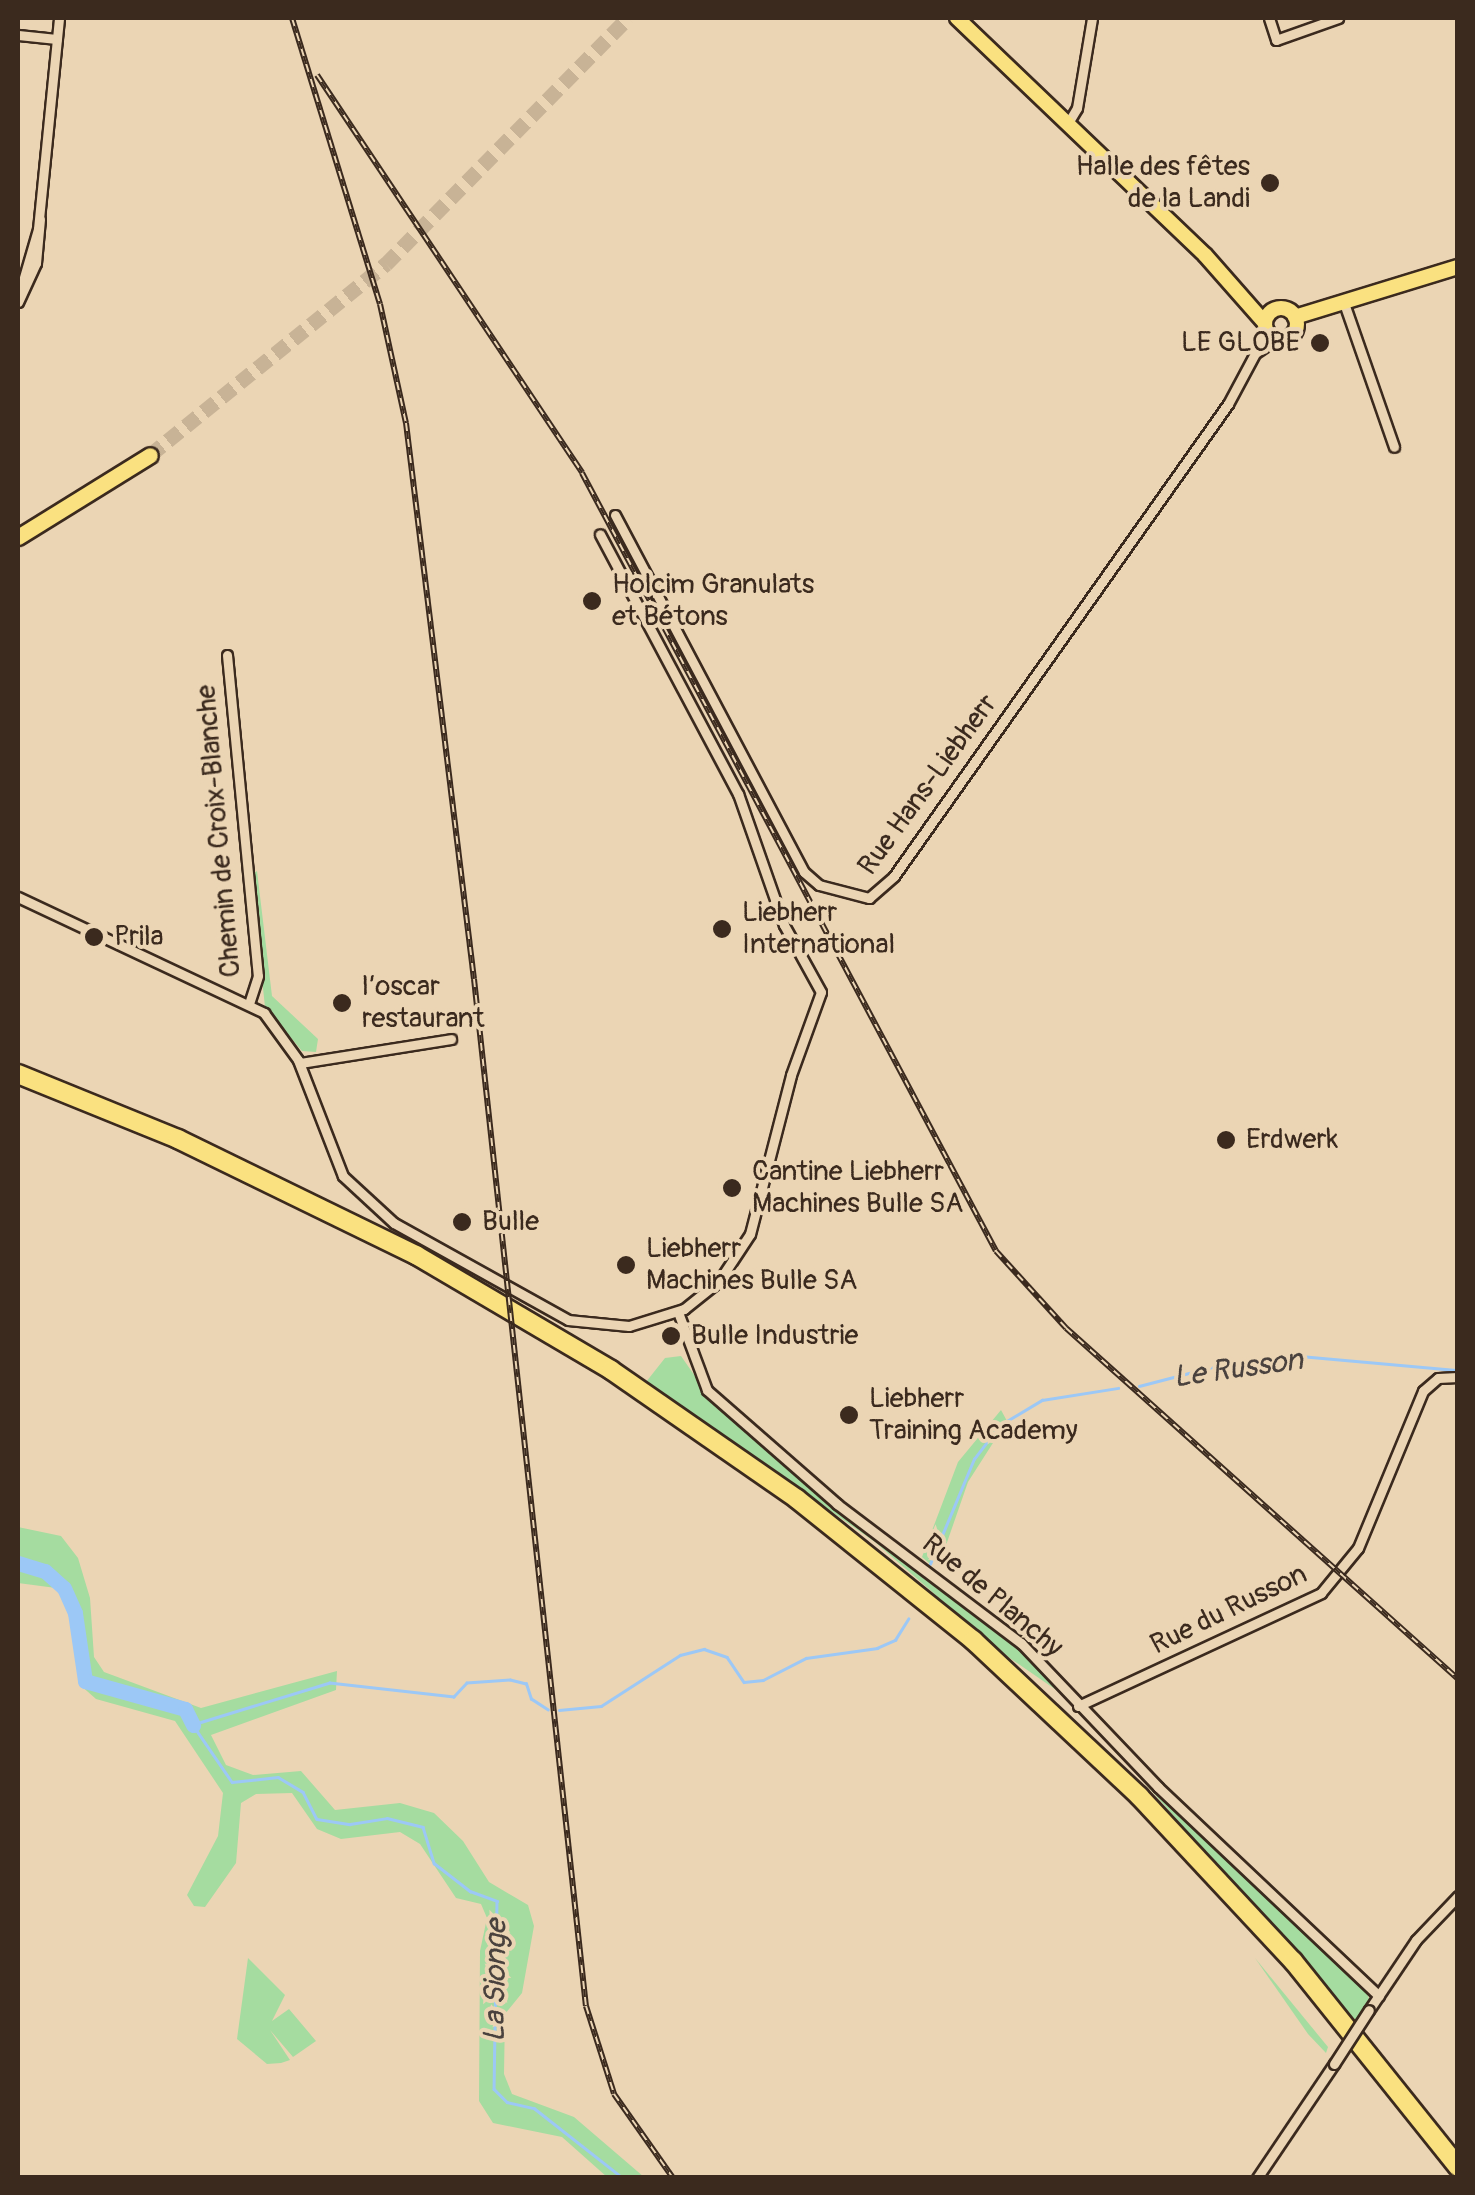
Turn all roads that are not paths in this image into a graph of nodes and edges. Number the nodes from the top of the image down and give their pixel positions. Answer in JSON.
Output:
{"nodes":[{"id":1,"x":59,"y":18,"type":"edge"},
{"id":2,"x":958,"y":18,"type":"edge"},
{"id":3,"x":1092,"y":18,"type":"edge"},
{"id":4,"x":1269,"y":18,"type":"edge"},
{"id":5,"x":1338,"y":18,"type":"edge"},
{"id":6,"x":18,"y":34,"type":"edge"},
{"id":7,"x":57,"y":39,"type":"junction"},
{"id":8,"x":1068,"y":123,"type":"junction"},
{"id":9,"x":18,"y":256,"type":"edge"},
{"id":10,"x":33,"y":262,"type":"junction"},
{"id":11,"x":1458,"y":267,"type":"edge"},
{"id":12,"x":18,"y":301,"type":"edge"},
{"id":13,"x":1345,"y":306,"type":"junction"},
{"id":14,"x":1295,"y":324,"type":"junction"},
{"id":15,"x":1270,"y":326,"type":"junction"},
{"id":16,"x":1394,"y":447,"type":"dead end"},
{"id":17,"x":150,"y":456,"type":"tunnel mouth"},
{"id":18,"x":615,"y":514,"type":"dead end"},
{"id":19,"x":600,"y":534,"type":"dead end"},
{"id":20,"x":18,"y":537,"type":"edge"},
{"id":21,"x":227,"y":655,"type":"dead end"},
{"id":22,"x":18,"y":897,"type":"edge"},
{"id":23,"x":249,"y":1003,"type":"junction"},
{"id":24,"x":450,"y":1040,"type":"dead end"},
{"id":25,"x":300,"y":1063,"type":"junction"},
{"id":26,"x":18,"y":1065,"type":"edge"},
{"id":27,"x":18,"y":1074,"type":"edge"},
{"id":28,"x":18,"y":1086,"type":"edge"},
{"id":29,"x":314,"y":1201,"type":"junction"},
{"id":30,"x":678,"y":1312,"type":"junction"},
{"id":31,"x":1458,"y":1377,"type":"edge"},
{"id":32,"x":1078,"y":1706,"type":"junction"},
{"id":33,"x":1458,"y":1896,"type":"edge"},
{"id":34,"x":1378,"y":1996,"type":"junction"},
{"id":35,"x":1458,"y":2168,"type":"edge"},
{"id":36,"x":1257,"y":2178,"type":"edge"},
{"id":37,"x":1450,"y":2178,"type":"edge"}],
"edges":[{"from":1,"to":7,"type":"street"},
{"from":2,"to":8,"type":"main road"},
{"from":3,"to":8,"type":"street"},
{"from":4,"to":5,"type":"street"},
{"from":6,"to":7,"type":"street"},
{"from":7,"to":10,"type":"street"},
{"from":8,"to":15,"type":"main road"},
{"from":9,"to":10,"type":"street"},
{"from":10,"to":12,"type":"street"},
{"from":11,"to":13,"type":"main road"},
{"from":13,"to":14,"type":"main road"},
{"from":13,"to":16,"type":"street"},
{"from":14,"to":15,"type":"main road"},
{"from":14,"to":15,"type":"main road"},
{"from":15,"to":18,"type":"street","name":"Rue Hans-Liebherr"},
{"from":17,"to":20,"type":"highway"},
{"from":19,"to":30,"type":"street"},
{"from":21,"to":23,"type":"street","name":"Chemin de Croix-Blanche"},
{"from":22,"to":23,"type":"street"},
{"from":23,"to":25,"type":"street"},
{"from":24,"to":25,"type":"street"},
{"from":25,"to":30,"type":"street"},
{"from":26,"to":29,"type":"highway"},
{"from":27,"to":29,"type":"highway"},
{"from":28,"to":37,"type":"highway"},
{"from":29,"to":35,"type":"highway"},
{"from":30,"to":32,"type":"street","name":"Rue de Planchy"},
{"from":31,"to":32,"type":"street","name":"Rue du Russon"},
{"from":32,"to":34,"type":"street","name":"Rue de Planchy"},
{"from":33,"to":34,"type":"street"},
{"from":34,"to":36,"type":"street","bridge":true}]}
